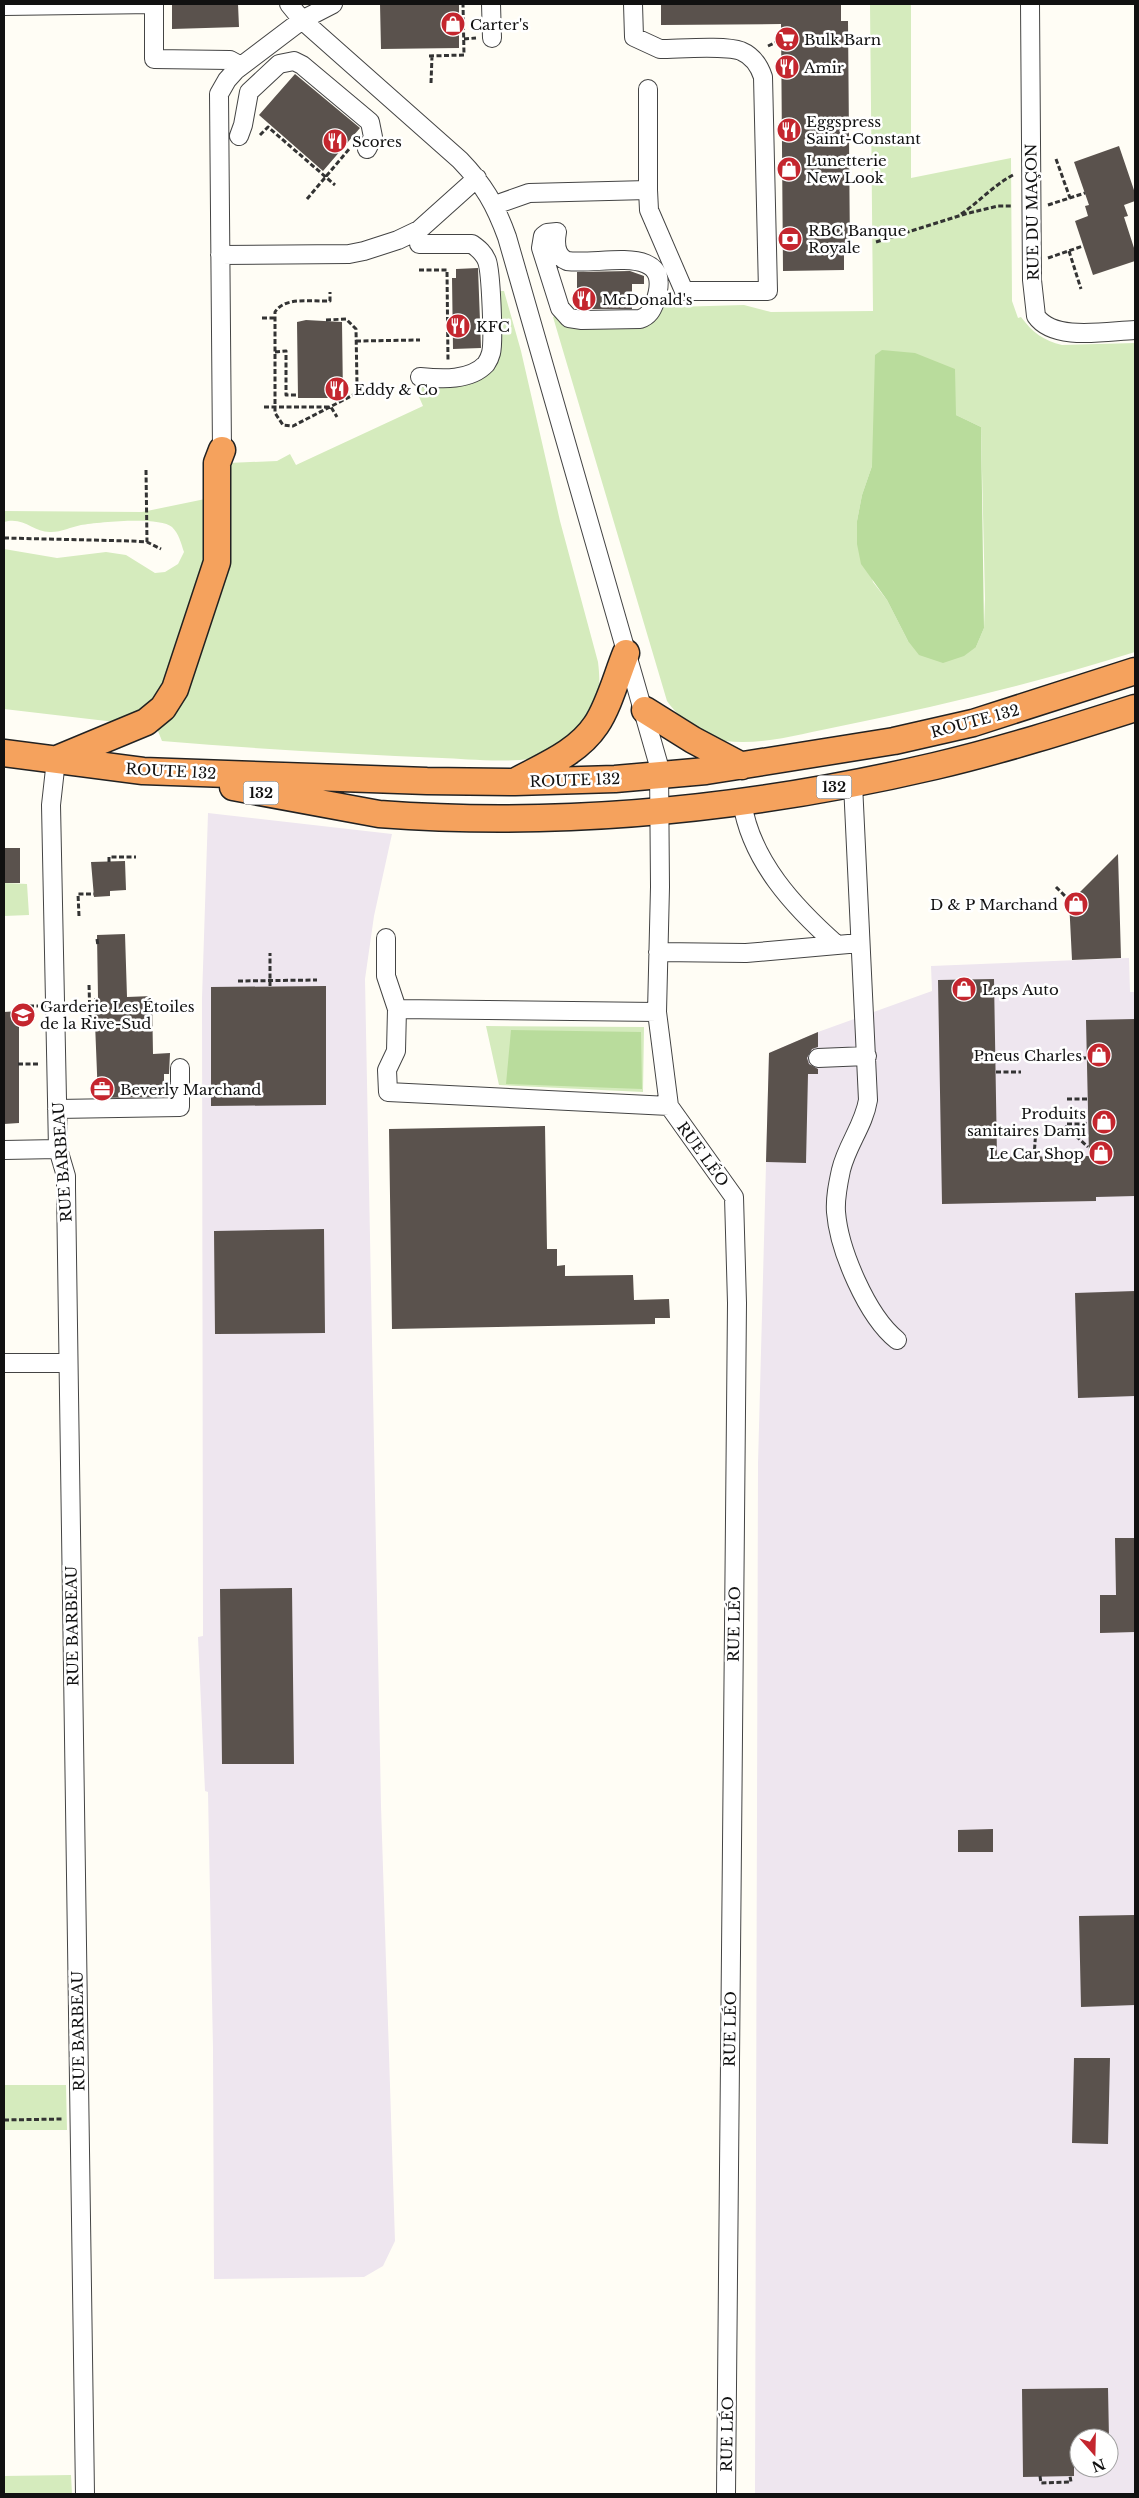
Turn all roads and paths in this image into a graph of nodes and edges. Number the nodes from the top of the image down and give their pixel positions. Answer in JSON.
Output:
{"nodes":[{"id":1,"x":154,"y":4,"type":"edge"},
{"id":2,"x":289,"y":4,"type":"edge"},
{"id":3,"x":333,"y":4,"type":"edge"},
{"id":4,"x":463,"y":4,"type":"edge"},
{"id":5,"x":492,"y":4,"type":"edge"},
{"id":6,"x":633,"y":4,"type":"edge"},
{"id":7,"x":1030,"y":4,"type":"edge"},
{"id":8,"x":4,"y":6,"type":"edge"},
{"id":9,"x":302,"y":20,"type":"junction"},
{"id":10,"x":492,"y":38,"type":"dead end"},
{"id":11,"x":782,"y":40,"type":"dead end"},
{"id":12,"x":768,"y":46,"type":"dead end"},
{"id":13,"x":241,"y":66,"type":"junction"},
{"id":14,"x":431,"y":83,"type":"dead end"},
{"id":15,"x":648,"y":89,"type":"dead end"},
{"id":16,"x":268,"y":126,"type":"dead end"},
{"id":17,"x":239,"y":136,"type":"dead end"},
{"id":18,"x":359,"y":148,"type":"joint"},
{"id":19,"x":342,"y":149,"type":"dead end"},
{"id":20,"x":346,"y":152,"type":"junction"},
{"id":21,"x":1056,"y":159,"type":"dead end"},
{"id":22,"x":1014,"y":174,"type":"dead end"},
{"id":23,"x":326,"y":177,"type":"junction"},
{"id":24,"x":477,"y":178,"type":"junction"},
{"id":25,"x":335,"y":185,"type":"dead end"},
{"id":26,"x":648,"y":190,"type":"junction"},
{"id":27,"x":1085,"y":194,"type":"dead end"},
{"id":28,"x":1070,"y":198,"type":"junction"},
{"id":29,"x":307,"y":199,"type":"dead end"},
{"id":30,"x":495,"y":205,"type":"junction"},
{"id":31,"x":1014,"y":206,"type":"dead end"},
{"id":32,"x":1032,"y":210,"type":"junction"},
{"id":33,"x":958,"y":216,"type":"junction"},
{"id":34,"x":557,"y":232,"type":"joint"},
{"id":35,"x":876,"y":242,"type":"dead end"},
{"id":36,"x":419,"y":244,"type":"dead end"},
{"id":37,"x":1083,"y":246,"type":"dead end"},
{"id":38,"x":1069,"y":251,"type":"junction"},
{"id":39,"x":220,"y":255,"type":"junction"},
{"id":40,"x":1032,"y":263,"type":"junction"},
{"id":41,"x":419,"y":270,"type":"dead end"},
{"id":42,"x":1081,"y":289,"type":"dead end"},
{"id":43,"x":330,"y":292,"type":"dead end"},
{"id":44,"x":262,"y":318,"type":"dead end"},
{"id":45,"x":274,"y":318,"type":"junction"},
{"id":46,"x":326,"y":320,"type":"dead end"},
{"id":47,"x":453,"y":326,"type":"dead end"},
{"id":48,"x":448,"y":327,"type":"junction"},
{"id":49,"x":1135,"y":330,"type":"edge"},
{"id":50,"x":420,"y":340,"type":"dead end"},
{"id":51,"x":356,"y":341,"type":"junction"},
{"id":52,"x":275,"y":352,"type":"junction"},
{"id":53,"x":448,"y":365,"type":"dead end"},
{"id":54,"x":420,"y":377,"type":"dead end"},
{"id":55,"x":298,"y":395,"type":"dead end"},
{"id":56,"x":264,"y":407,"type":"dead end"},
{"id":57,"x":275,"y":407,"type":"junction"},
{"id":58,"x":332,"y":407,"type":"junction"},
{"id":59,"x":337,"y":417,"type":"dead end"},
{"id":60,"x":222,"y":450,"type":"joint"},
{"id":61,"x":146,"y":470,"type":"dead end"},
{"id":62,"x":4,"y":538,"type":"edge"},
{"id":63,"x":147,"y":542,"type":"junction"},
{"id":64,"x":161,"y":549,"type":"dead end"},
{"id":65,"x":626,"y":653,"type":"junction"},
{"id":66,"x":1135,"y":671,"type":"edge"},
{"id":67,"x":1135,"y":708,"type":"edge"},
{"id":68,"x":645,"y":710,"type":"junction"},
{"id":69,"x":4,"y":753,"type":"edge"},
{"id":70,"x":56,"y":760,"type":"junction"},
{"id":71,"x":742,"y":766,"type":"junction"},
{"id":72,"x":143,"y":771,"type":"junction"},
{"id":73,"x":660,"y":776,"type":"junction"},
{"id":74,"x":515,"y":782,"type":"junction"},
{"id":75,"x":853,"y":784,"type":"junction"},
{"id":76,"x":742,"y":802,"type":"junction"},
{"id":77,"x":660,"y":810,"type":"junction"},
{"id":78,"x":136,"y":857,"type":"dead end"},
{"id":79,"x":109,"y":862,"type":"dead end"},
{"id":80,"x":1056,"y":887,"type":"dead end"},
{"id":81,"x":94,"y":894,"type":"dead end"},
{"id":82,"x":1069,"y":900,"type":"dead end"},
{"id":83,"x":79,"y":916,"type":"dead end"},
{"id":84,"x":386,"y":938,"type":"dead end"},
{"id":85,"x":98,"y":939,"type":"dead end"},
{"id":86,"x":860,"y":944,"type":"junction"},
{"id":87,"x":837,"y":945,"type":"junction"},
{"id":88,"x":98,"y":946,"type":"dead end"},
{"id":89,"x":658,"y":952,"type":"junction"},
{"id":90,"x":270,"y":953,"type":"dead end"},
{"id":91,"x":270,"y":980,"type":"junction"},
{"id":92,"x":317,"y":980,"type":"dead end"},
{"id":93,"x":238,"y":981,"type":"dead end"},
{"id":94,"x":89,"y":985,"type":"dead end"},
{"id":95,"x":270,"y":986,"type":"dead end"},
{"id":96,"x":43,"y":1006,"type":"dead end"},
{"id":97,"x":398,"y":1009,"type":"junction"},
{"id":98,"x":19,"y":1011,"type":"dead end"},
{"id":99,"x":657,"y":1012,"type":"junction"},
{"id":100,"x":94,"y":1018,"type":"dead end"},
{"id":101,"x":867,"y":1056,"type":"junction"},
{"id":102,"x":1066,"y":1057,"type":"dead end"},
{"id":103,"x":818,"y":1058,"type":"dead end"},
{"id":104,"x":1087,"y":1058,"type":"dead end"},
{"id":105,"x":180,"y":1068,"type":"dead end"},
{"id":106,"x":996,"y":1072,"type":"dead end"},
{"id":107,"x":1021,"y":1072,"type":"dead end"},
{"id":108,"x":1066,"y":1099,"type":"dead end"},
{"id":109,"x":1088,"y":1099,"type":"dead end"},
{"id":110,"x":669,"y":1106,"type":"junction"},
{"id":111,"x":57,"y":1109,"type":"junction"},
{"id":112,"x":1088,"y":1124,"type":"dead end"},
{"id":113,"x":1036,"y":1128,"type":"dead end"},
{"id":114,"x":1088,"y":1146,"type":"dead end"},
{"id":115,"x":58,"y":1149,"type":"junction"},
{"id":116,"x":4,"y":1150,"type":"edge"},
{"id":117,"x":1034,"y":1157,"type":"dead end"},
{"id":118,"x":897,"y":1340,"type":"dead end"},
{"id":119,"x":4,"y":1363,"type":"edge"},
{"id":120,"x":68,"y":1363,"type":"junction"},
{"id":121,"x":4,"y":2120,"type":"edge"},
{"id":122,"x":66,"y":2120,"type":"dead end"},
{"id":123,"x":1040,"y":2476,"type":"dead end"},
{"id":124,"x":1070,"y":2478,"type":"edge"},
{"id":125,"x":1054,"y":2483,"type":"junction"},
{"id":126,"x":1054,"y":2488,"type":"dead end"},
{"id":127,"x":85,"y":2494,"type":"edge"},
{"id":128,"x":726,"y":2494,"type":"edge"}],
"edges":[{"from":1,"to":8,"type":"street"},
{"from":1,"to":13,"type":"street"},
{"from":2,"to":9,"type":"street","name":"RUE LÉO"},
{"from":3,"to":9,"type":"street"},
{"from":4,"to":14,"type":"path"},
{"from":5,"to":10,"type":"street"},
{"from":6,"to":26,"type":"street"},
{"from":7,"to":32,"type":"street","name":"RUE DU MAÇON"},
{"from":9,"to":13,"type":"street"},
{"from":9,"to":24,"type":"street","name":"RUE LÉO"},
{"from":11,"to":12,"type":"path"},
{"from":13,"to":39,"type":"street"},
{"from":15,"to":26,"type":"street"},
{"from":16,"to":23,"type":"path"},
{"from":17,"to":18,"type":"street"},
{"from":18,"to":20,"type":"path"},
{"from":19,"to":20,"type":"path"},
{"from":20,"to":23,"type":"path"},
{"from":21,"to":28,"type":"path"},
{"from":22,"to":33,"type":"path"},
{"from":23,"to":25,"type":"path"},
{"from":23,"to":29,"type":"path"},
{"from":24,"to":30,"type":"street","name":"RUE LÉO"},
{"from":24,"to":39,"type":"street"},
{"from":26,"to":30,"type":"street"},
{"from":27,"to":28,"type":"path"},
{"from":28,"to":32,"type":"path"},
{"from":30,"to":65,"type":"street","name":"RUE LÉO"},
{"from":31,"to":33,"type":"path"},
{"from":32,"to":40,"type":"street","name":"RUE DU MAÇON"},
{"from":33,"to":35,"type":"path"},
{"from":34,"to":34,"type":"street"},
{"from":36,"to":54,"type":"street"},
{"from":37,"to":38,"type":"path"},
{"from":38,"to":40,"type":"path"},
{"from":38,"to":42,"type":"path"},
{"from":39,"to":60,"type":"street"},
{"from":40,"to":49,"type":"street","name":"RUE DU MAÇON"},
{"from":41,"to":48,"type":"path"},
{"from":43,"to":45,"type":"path"},
{"from":44,"to":45,"type":"path"},
{"from":45,"to":52,"type":"path"},
{"from":46,"to":51,"type":"path"},
{"from":47,"to":48,"type":"path"},
{"from":48,"to":53,"type":"path"},
{"from":50,"to":51,"type":"path"},
{"from":51,"to":58,"type":"path"},
{"from":52,"to":55,"type":"path"},
{"from":52,"to":57,"type":"path"},
{"from":56,"to":57,"type":"path"},
{"from":57,"to":58,"type":"path"},
{"from":57,"to":58,"type":"path"},
{"from":58,"to":59,"type":"path"},
{"from":60,"to":70,"type":"highway"},
{"from":61,"to":63,"type":"path"},
{"from":62,"to":63,"type":"path"},
{"from":63,"to":64,"type":"path"},
{"from":65,"to":68,"type":"street","name":"RUE LÉO"},
{"from":65,"to":74,"type":"highway"},
{"from":66,"to":71,"type":"highway","name":"ROUTE 132","number":"132"},
{"from":67,"to":75,"type":"highway","number":"132"},
{"from":68,"to":71,"type":"highway"},
{"from":68,"to":73,"type":"street","name":"RUE LÉO"},
{"from":69,"to":70,"type":"highway","name":"ROUTE 132","number":"132"},
{"from":70,"to":72,"type":"highway","name":"ROUTE 132","number":"132"},
{"from":70,"to":111,"type":"street","name":"RUE BARBEAU"},
{"from":71,"to":73,"type":"highway","name":"ROUTE 132","number":"132"},
{"from":72,"to":74,"type":"highway","name":"ROUTE 132","number":"132"},
{"from":72,"to":77,"type":"highway","number":"132"},
{"from":73,"to":74,"type":"highway","name":"ROUTE 132","number":"132"},
{"from":73,"to":77,"type":"street","name":"RUE LÉO"},
{"from":75,"to":76,"type":"highway","number":"132"},
{"from":75,"to":86,"type":"street"},
{"from":76,"to":77,"type":"highway","number":"132"},
{"from":76,"to":87,"type":"street"},
{"from":77,"to":89,"type":"street","name":"RUE LÉO"},
{"from":78,"to":79,"type":"path"},
{"from":80,"to":82,"type":"path"},
{"from":81,"to":83,"type":"path"},
{"from":84,"to":97,"type":"street"},
{"from":85,"to":88,"type":"path"},
{"from":86,"to":87,"type":"street"},
{"from":86,"to":101,"type":"street"},
{"from":87,"to":89,"type":"street"},
{"from":89,"to":99,"type":"street","name":"RUE LÉO"},
{"from":90,"to":91,"type":"path"},
{"from":91,"to":92,"type":"path"},
{"from":91,"to":93,"type":"path"},
{"from":91,"to":95,"type":"path"},
{"from":94,"to":100,"type":"path"},
{"from":96,"to":98,"type":"path"},
{"from":97,"to":99,"type":"street"},
{"from":97,"to":110,"type":"street"},
{"from":99,"to":110,"type":"street","name":"RUE LÉO"},
{"from":101,"to":103,"type":"street"},
{"from":101,"to":118,"type":"street"},
{"from":102,"to":104,"type":"path"},
{"from":105,"to":111,"type":"street"},
{"from":106,"to":107,"type":"path"},
{"from":108,"to":109,"type":"path"},
{"from":110,"to":128,"type":"street","name":"RUE LÉO"},
{"from":111,"to":115,"type":"street","name":"RUE BARBEAU"},
{"from":112,"to":114,"type":"path"},
{"from":113,"to":117,"type":"path"},
{"from":115,"to":116,"type":"street"},
{"from":115,"to":120,"type":"street","name":"RUE BARBEAU"},
{"from":119,"to":120,"type":"street"},
{"from":120,"to":127,"type":"street","name":"RUE BARBEAU"},
{"from":121,"to":122,"type":"path"},
{"from":123,"to":125,"type":"path"},
{"from":124,"to":125,"type":"path"},
{"from":125,"to":126,"type":"path"}]}
